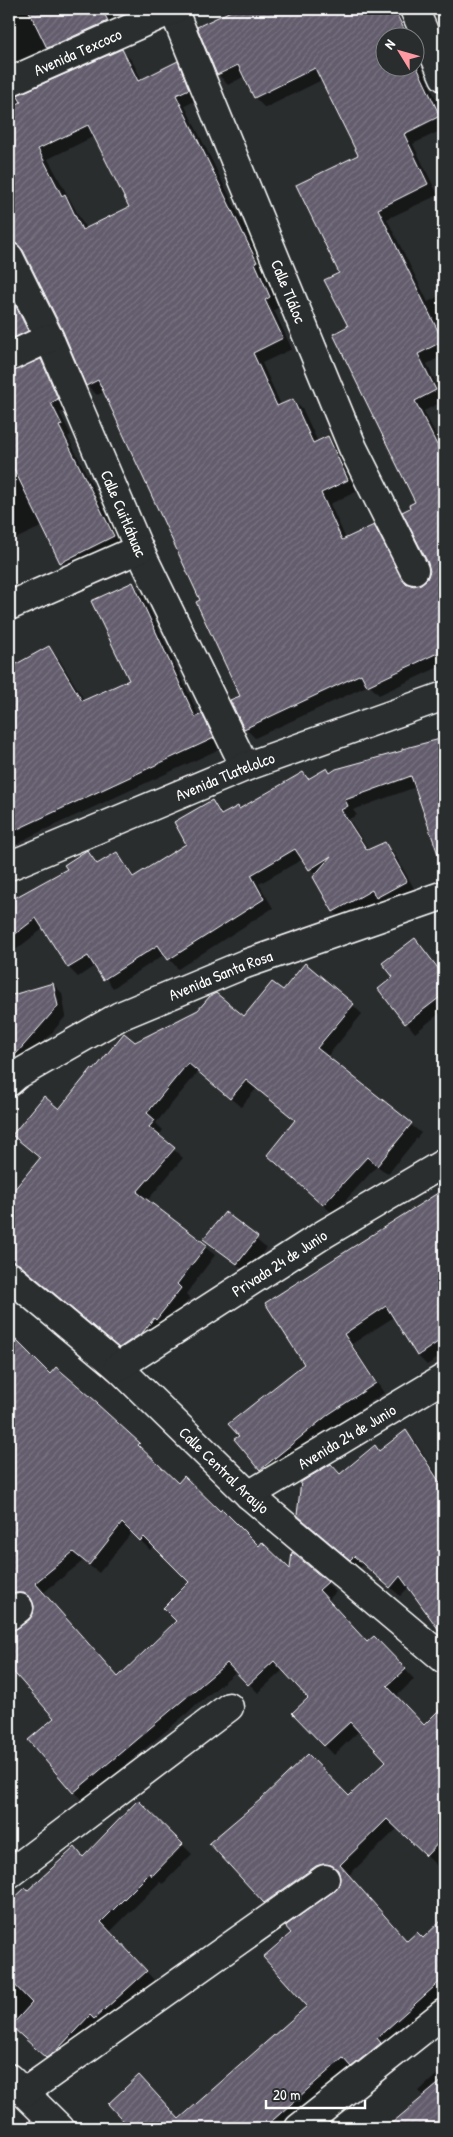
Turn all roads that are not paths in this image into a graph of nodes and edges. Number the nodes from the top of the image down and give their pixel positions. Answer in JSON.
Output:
{"nodes":[{"id":1,"x":174,"y":9,"type":"edge"},
{"id":2,"x":414,"y":9,"type":"edge"},
{"id":3,"x":444,"y":77,"type":"edge"},
{"id":4,"x":9,"y":82,"type":"edge"},
{"id":5,"x":9,"y":257,"type":"edge"},
{"id":6,"x":49,"y":338,"type":"junction"},
{"id":7,"x":9,"y":357,"type":"edge"},
{"id":8,"x":139,"y":549,"type":"junction"},
{"id":9,"x":414,"y":570,"type":"dead end"},
{"id":10,"x":9,"y":606,"type":"edge"},
{"id":11,"x":444,"y":696,"type":"edge"},
{"id":12,"x":245,"y":767,"type":"junction"},
{"id":13,"x":9,"y":866,"type":"edge"},
{"id":14,"x":444,"y":895,"type":"edge"},
{"id":15,"x":9,"y":1082,"type":"edge"},
{"id":16,"x":444,"y":1163,"type":"edge"},
{"id":17,"x":9,"y":1276,"type":"edge"},
{"id":18,"x":118,"y":1367,"type":"junction"},
{"id":19,"x":444,"y":1378,"type":"edge"},
{"id":20,"x":249,"y":1496,"type":"junction"},
{"id":21,"x":444,"y":1659,"type":"edge"},
{"id":22,"x":229,"y":1708,"type":"dead end"},
{"id":23,"x":9,"y":1874,"type":"edge"},
{"id":24,"x":324,"y":1879,"type":"dead end"},
{"id":25,"x":444,"y":2013,"type":"edge"},
{"id":26,"x":17,"y":2085,"type":"edge"},
{"id":27,"x":60,"y":2128,"type":"edge"},
{"id":28,"x":298,"y":2128,"type":"edge"}],
"edges":[{"from":1,"to":4,"type":"street","name":"Avenida Texcoco"},
{"from":1,"to":9,"type":"street","name":"Calle Tláloc"},
{"from":2,"to":3,"type":"street"},
{"from":5,"to":6,"type":"street","name":"Calle Cuitláhuac"},
{"from":6,"to":7,"type":"street"},
{"from":6,"to":8,"type":"street","name":"Calle Cuitláhuac"},
{"from":8,"to":10,"type":"street"},
{"from":8,"to":12,"type":"street","name":"Calle Cuitláhuac"},
{"from":11,"to":12,"type":"street","name":"Avenida Tlatelolco"},
{"from":12,"to":13,"type":"street","name":"Avenida Tlatelolco"},
{"from":14,"to":15,"type":"street","name":"Avenida Santa Rosa"},
{"from":16,"to":18,"type":"street","name":"Privada 24 de Junio"},
{"from":17,"to":18,"type":"street","name":"Calle Central Araujo"},
{"from":18,"to":20,"type":"street","name":"Calle Central Araujo"},
{"from":19,"to":20,"type":"street","name":"Avenida 24 de Junio"},
{"from":20,"to":21,"type":"street","name":"Calle Central Araujo"},
{"from":22,"to":23,"type":"street"},
{"from":24,"to":26,"type":"street"},
{"from":25,"to":28,"type":"street"},
{"from":26,"to":27,"type":"street"}]}
